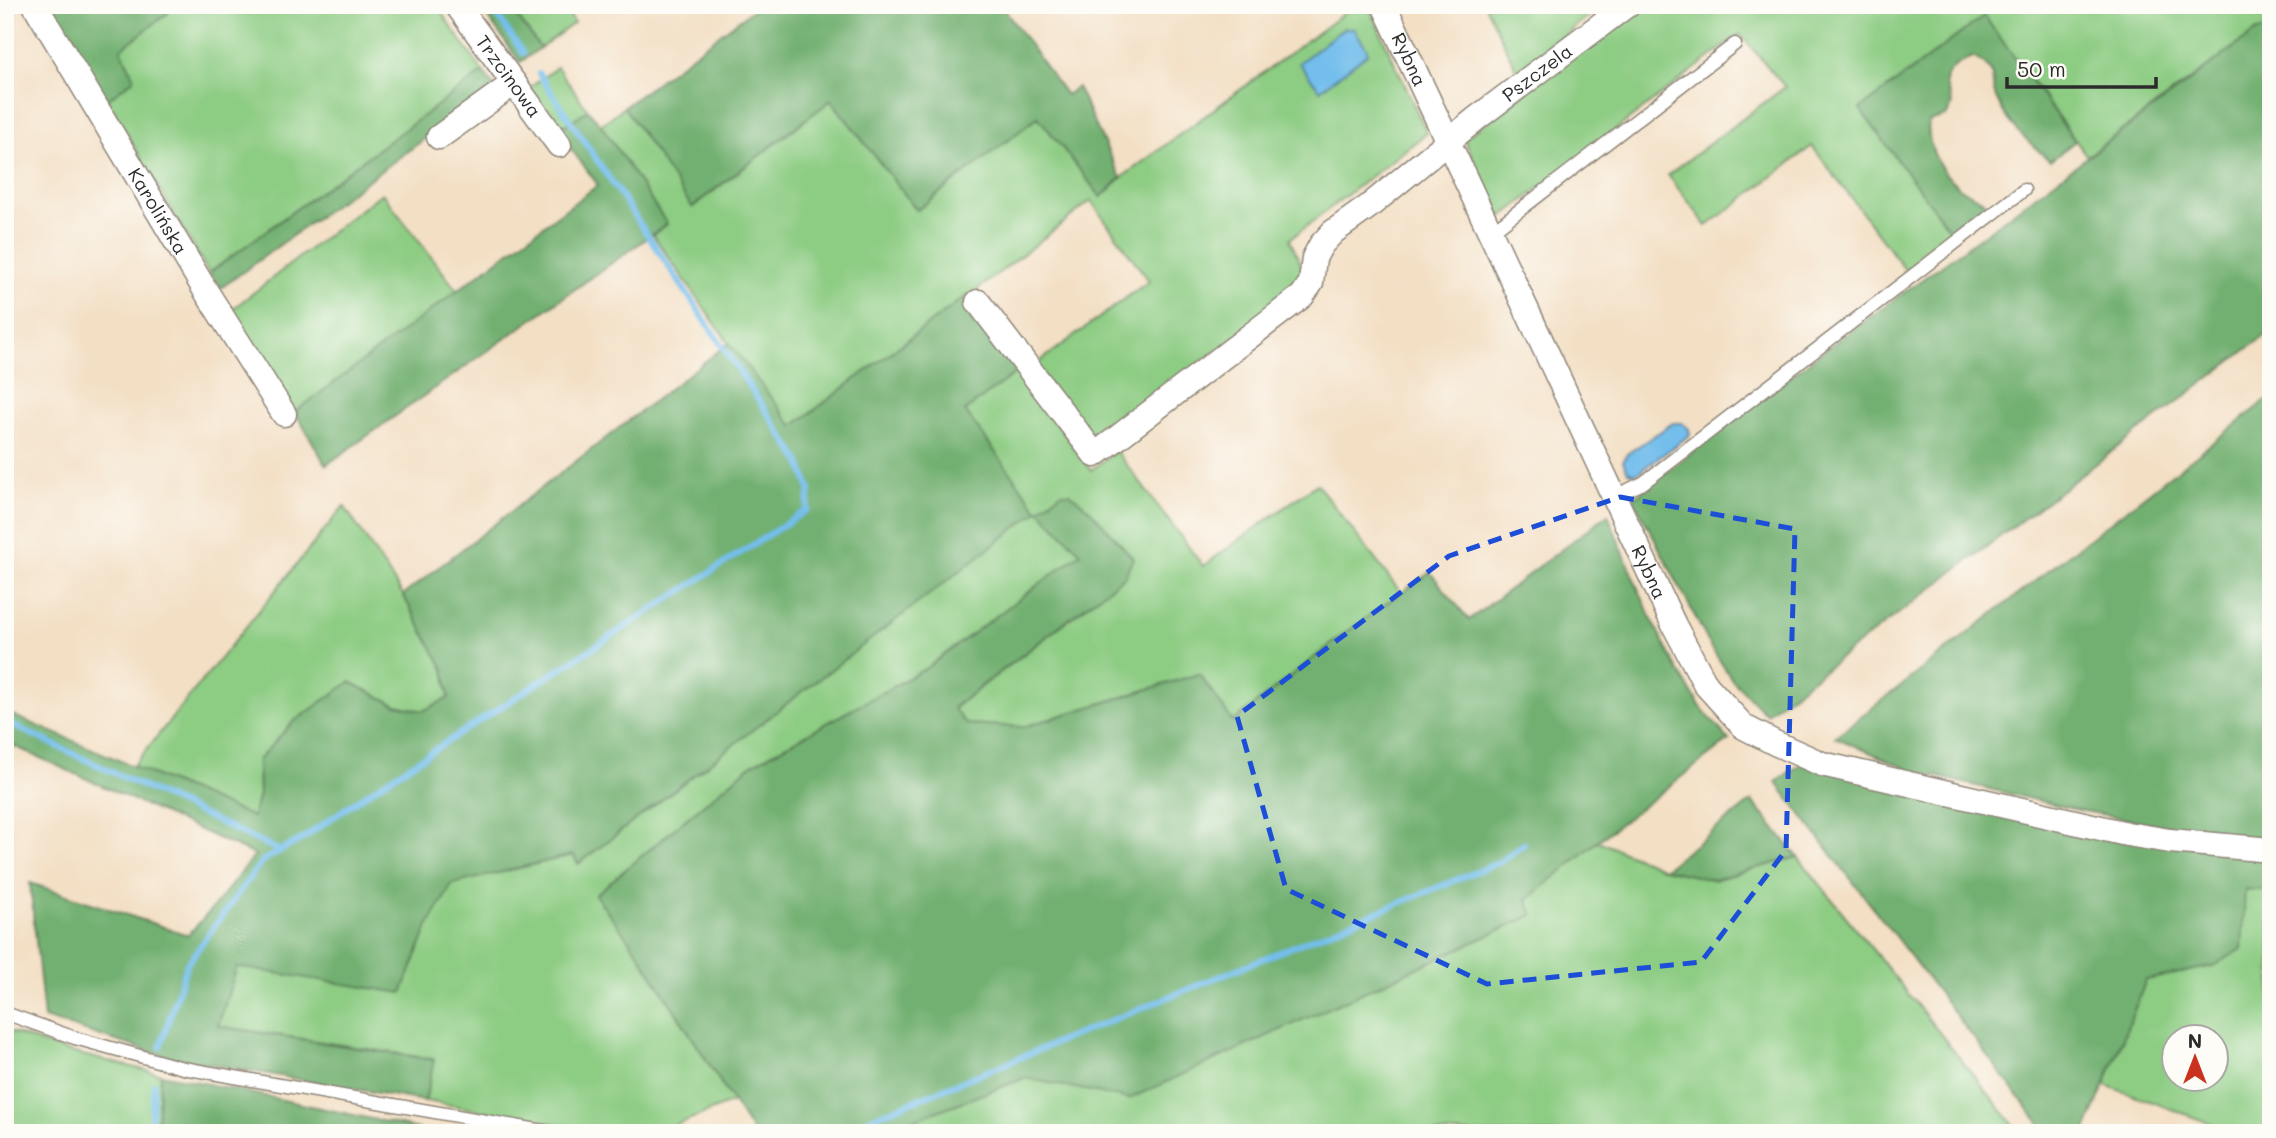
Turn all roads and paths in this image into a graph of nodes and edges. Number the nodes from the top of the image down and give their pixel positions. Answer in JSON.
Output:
{"nodes":[{"id":1,"x":24,"y":5,"type":"edge"},
{"id":2,"x":35,"y":5,"type":"edge"},
{"id":3,"x":457,"y":5,"type":"edge"},
{"id":4,"x":1384,"y":5,"type":"edge"},
{"id":5,"x":1627,"y":5,"type":"edge"},
{"id":6,"x":49,"y":27,"type":"junction"},
{"id":7,"x":1735,"y":44,"type":"dead end"},
{"id":8,"x":514,"y":83,"type":"junction"},
{"id":9,"x":439,"y":137,"type":"dead end"},
{"id":10,"x":1447,"y":142,"type":"junction"},
{"id":11,"x":559,"y":145,"type":"dead end"},
{"id":12,"x":2024,"y":190,"type":"dead end"},
{"id":13,"x":1490,"y":233,"type":"junction"},
{"id":14,"x":978,"y":302,"type":"dead end"},
{"id":15,"x":284,"y":414,"type":"dead end"},
{"id":16,"x":1613,"y":497,"type":"junction"},
{"id":17,"x":2271,"y":850,"type":"edge"},
{"id":18,"x":5,"y":1013,"type":"edge"},
{"id":19,"x":555,"y":1133,"type":"edge"}],
"edges":[{"from":1,"to":6,"type":"street"},
{"from":2,"to":6,"type":"street","name":"Karolińska"},
{"from":3,"to":8,"type":"street","name":"Trzcinowa"},
{"from":4,"to":10,"type":"street","name":"Rybna"},
{"from":5,"to":10,"type":"street","name":"Pszczela"},
{"from":6,"to":15,"type":"street","name":"Karolińska"},
{"from":7,"to":13,"type":"lane"},
{"from":8,"to":9,"type":"street"},
{"from":8,"to":11,"type":"street","name":"Trzcinowa"},
{"from":10,"to":13,"type":"street","name":"Rybna"},
{"from":10,"to":14,"type":"street","name":"Pszczela"},
{"from":12,"to":16,"type":"lane"},
{"from":13,"to":16,"type":"street","name":"Rybna"},
{"from":16,"to":17,"type":"street","name":"Rybna"},
{"from":18,"to":19,"type":"lane"}]}
